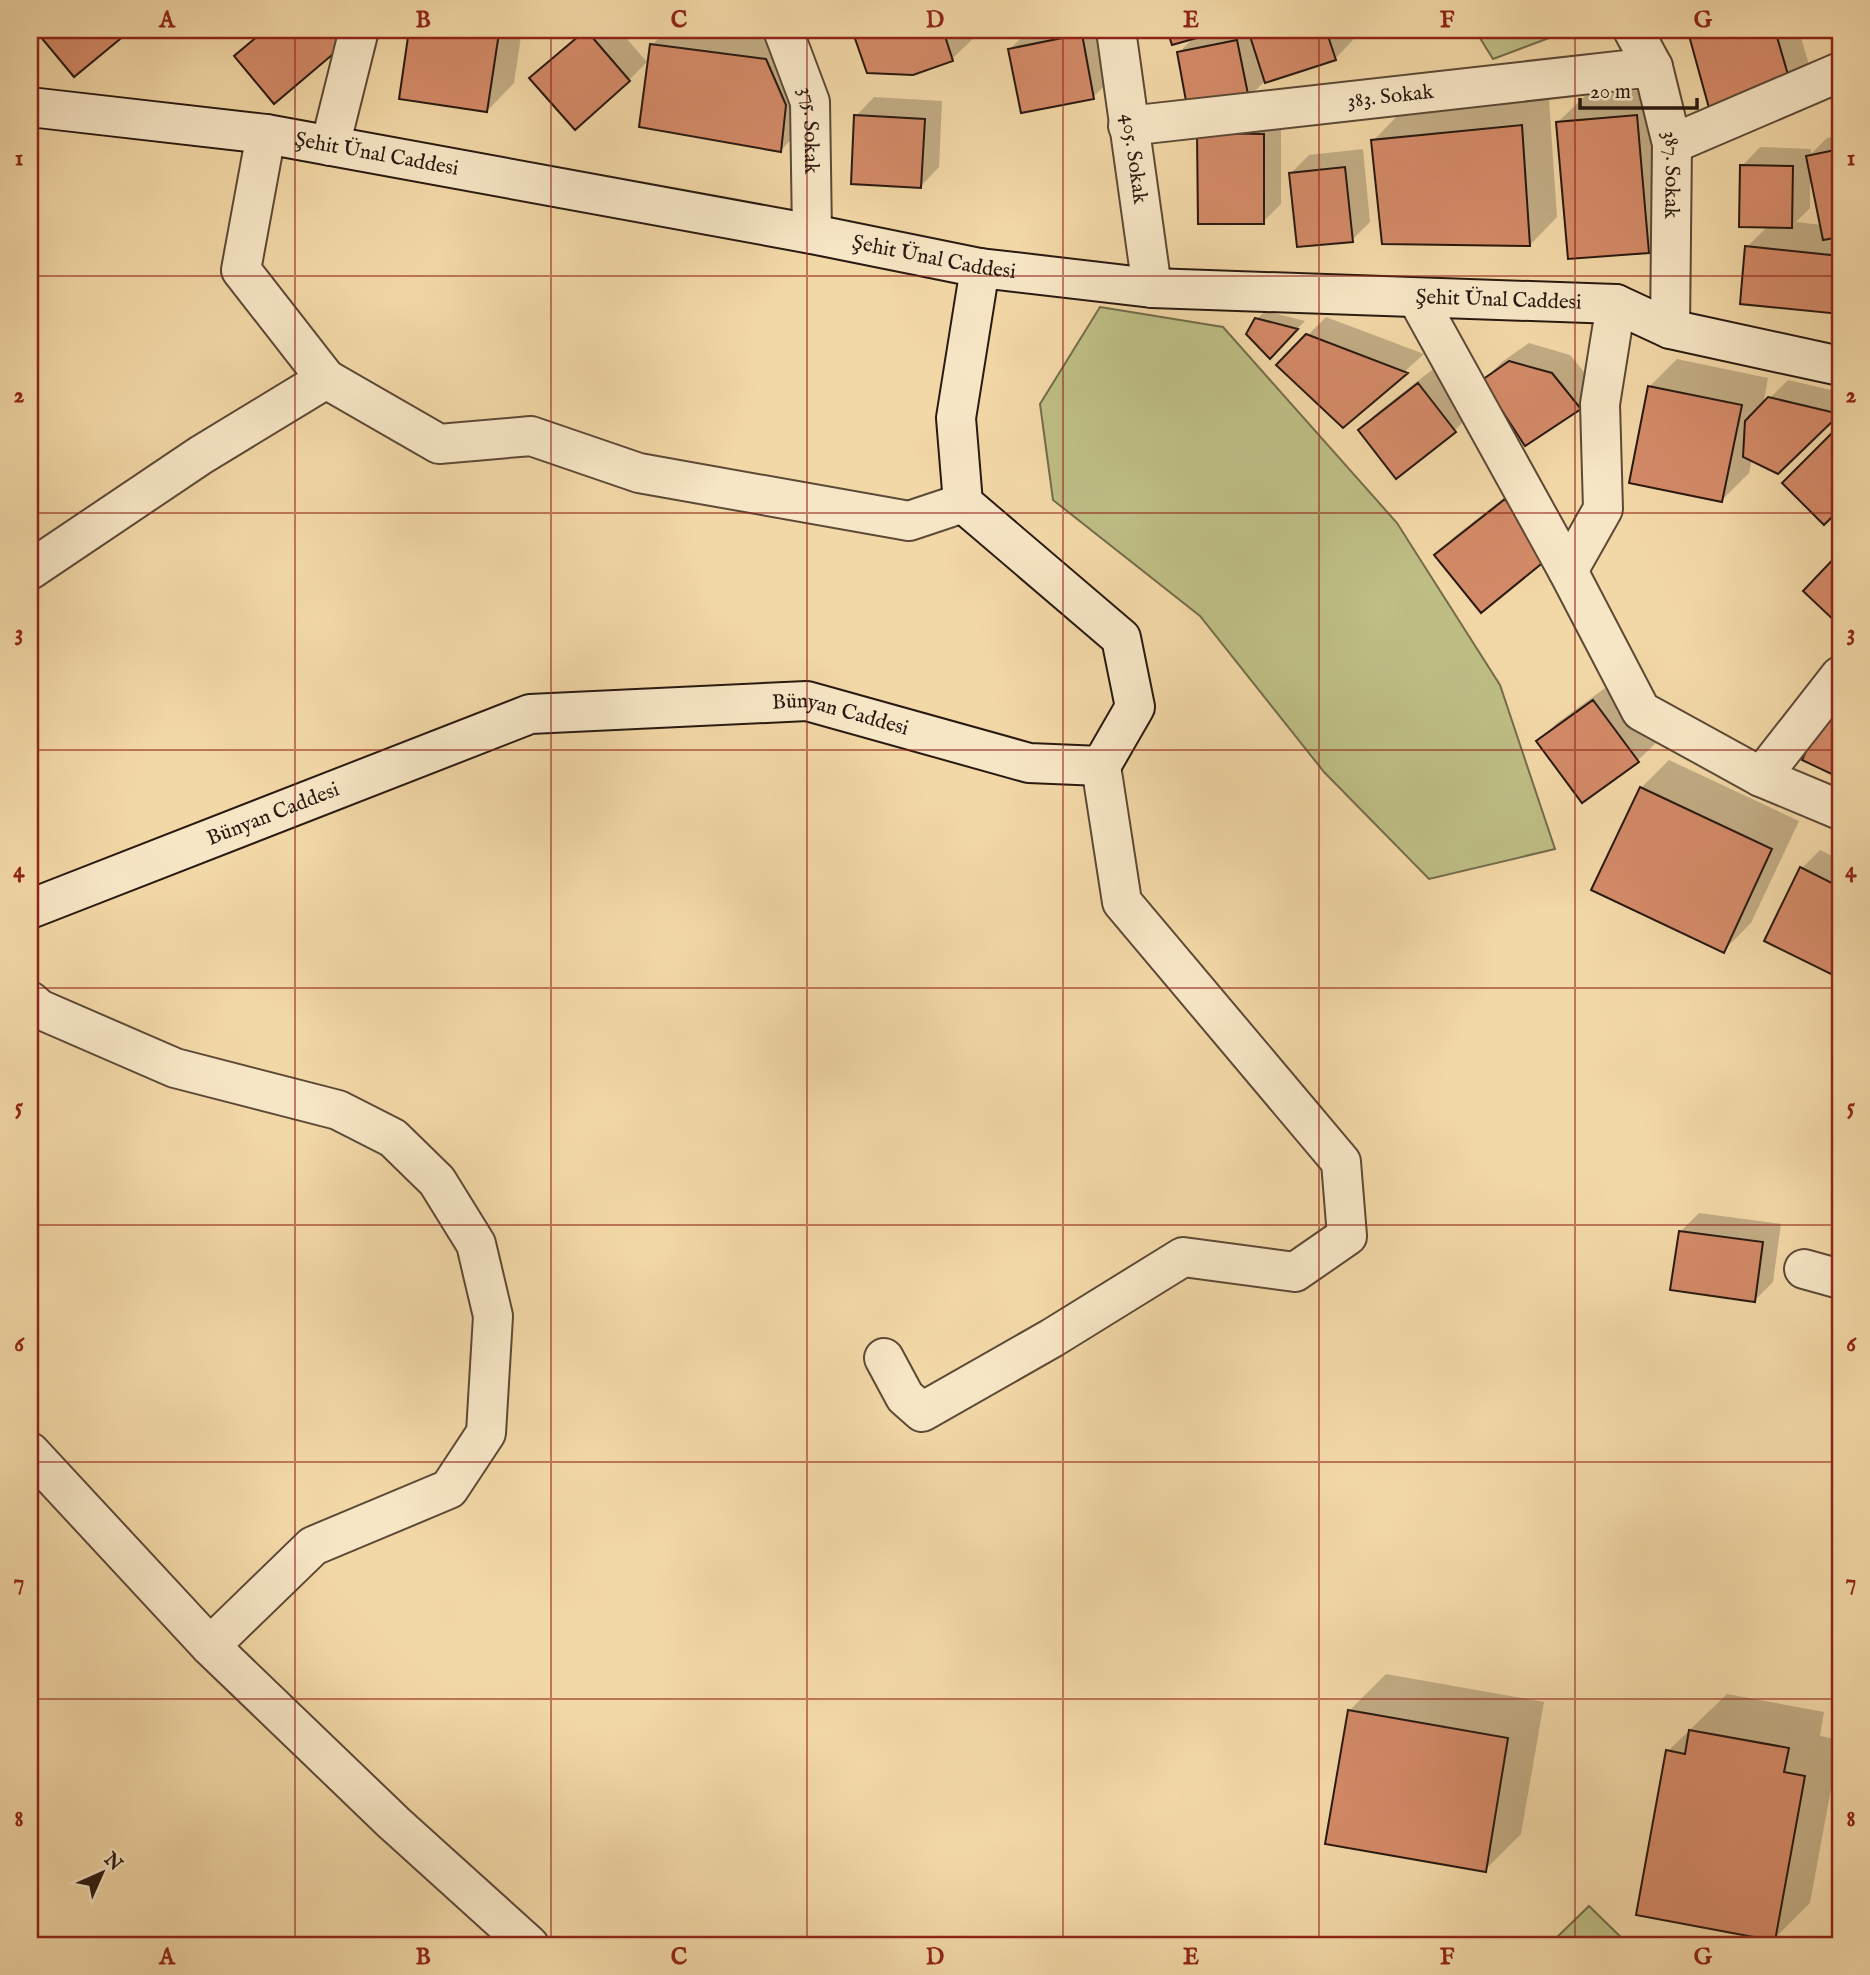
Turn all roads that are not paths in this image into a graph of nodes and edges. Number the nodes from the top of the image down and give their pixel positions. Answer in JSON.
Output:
{"nodes":[{"id":1,"x":359,"y":30,"type":"edge"},
{"id":2,"x":783,"y":30,"type":"edge"},
{"id":3,"x":1116,"y":30,"type":"edge"},
{"id":4,"x":1633,"y":30,"type":"edge"},
{"id":5,"x":1653,"y":67,"type":"junction"},
{"id":6,"x":1840,"y":72,"type":"edge"},
{"id":7,"x":30,"y":107,"type":"edge"},
{"id":8,"x":1128,"y":126,"type":"junction"},
{"id":9,"x":266,"y":134,"type":"junction"},
{"id":10,"x":1672,"y":144,"type":"junction"},
{"id":11,"x":330,"y":146,"type":"junction"},
{"id":12,"x":812,"y":233,"type":"junction"},
{"id":13,"x":980,"y":268,"type":"junction"},
{"id":14,"x":1152,"y":288,"type":"junction"},
{"id":15,"x":1417,"y":299,"type":"junction"},
{"id":16,"x":1616,"y":304,"type":"junction"},
{"id":17,"x":1670,"y":329,"type":"junction"},
{"id":18,"x":1840,"y":366,"type":"edge"},
{"id":19,"x":326,"y":379,"type":"junction"},
{"id":20,"x":963,"y":503,"type":"junction"},
{"id":21,"x":30,"y":569,"type":"edge"},
{"id":22,"x":1568,"y":571,"type":"junction"},
{"id":23,"x":1840,"y":676,"type":"edge"},
{"id":24,"x":1101,"y":765,"type":"junction"},
{"id":25,"x":1761,"y":778,"type":"junction"},
{"id":26,"x":1840,"y":810,"type":"edge"},
{"id":27,"x":30,"y":909,"type":"edge"},
{"id":28,"x":30,"y":1002,"type":"edge"},
{"id":29,"x":884,"y":1358,"type":"dead end"},
{"id":30,"x":30,"y":1452,"type":"edge"},
{"id":31,"x":210,"y":1646,"type":"junction"},
{"id":32,"x":529,"y":1945,"type":"edge"}],
"edges":[{"from":1,"to":11,"type":"street"},
{"from":2,"to":12,"type":"street","name":"375. Sokak"},
{"from":3,"to":8,"type":"street","name":"405. Sokak"},
{"from":4,"to":5,"type":"street","name":"387. Sokak"},
{"from":5,"to":8,"type":"street","name":"383. Sokak"},
{"from":5,"to":10,"type":"street","name":"387. Sokak"},
{"from":6,"to":10,"type":"street"},
{"from":7,"to":9,"type":"street","name":"Şehit Ünal Caddesi"},
{"from":8,"to":14,"type":"street","name":"405. Sokak"},
{"from":9,"to":11,"type":"street","name":"Şehit Ünal Caddesi"},
{"from":9,"to":19,"type":"street"},
{"from":10,"to":17,"type":"street","name":"387. Sokak"},
{"from":11,"to":12,"type":"street","name":"Şehit Ünal Caddesi"},
{"from":12,"to":13,"type":"street","name":"Şehit Ünal Caddesi"},
{"from":13,"to":14,"type":"street","name":"Şehit Ünal Caddesi"},
{"from":13,"to":20,"type":"street"},
{"from":14,"to":15,"type":"street","name":"Şehit Ünal Caddesi"},
{"from":15,"to":16,"type":"street","name":"Şehit Ünal Caddesi"},
{"from":15,"to":22,"type":"street"},
{"from":16,"to":17,"type":"street","name":"Şehit Ünal Caddesi"},
{"from":16,"to":22,"type":"street"},
{"from":17,"to":18,"type":"street","name":"Şehit Ünal Caddesi"},
{"from":19,"to":20,"type":"street"},
{"from":19,"to":21,"type":"street"},
{"from":20,"to":24,"type":"street"},
{"from":22,"to":25,"type":"street"},
{"from":23,"to":25,"type":"street"},
{"from":24,"to":27,"type":"street","name":"Bünyan Caddesi"},
{"from":24,"to":29,"type":"street"},
{"from":25,"to":26,"type":"street"},
{"from":28,"to":31,"type":"street"},
{"from":30,"to":31,"type":"street"},
{"from":31,"to":32,"type":"street"}]}
